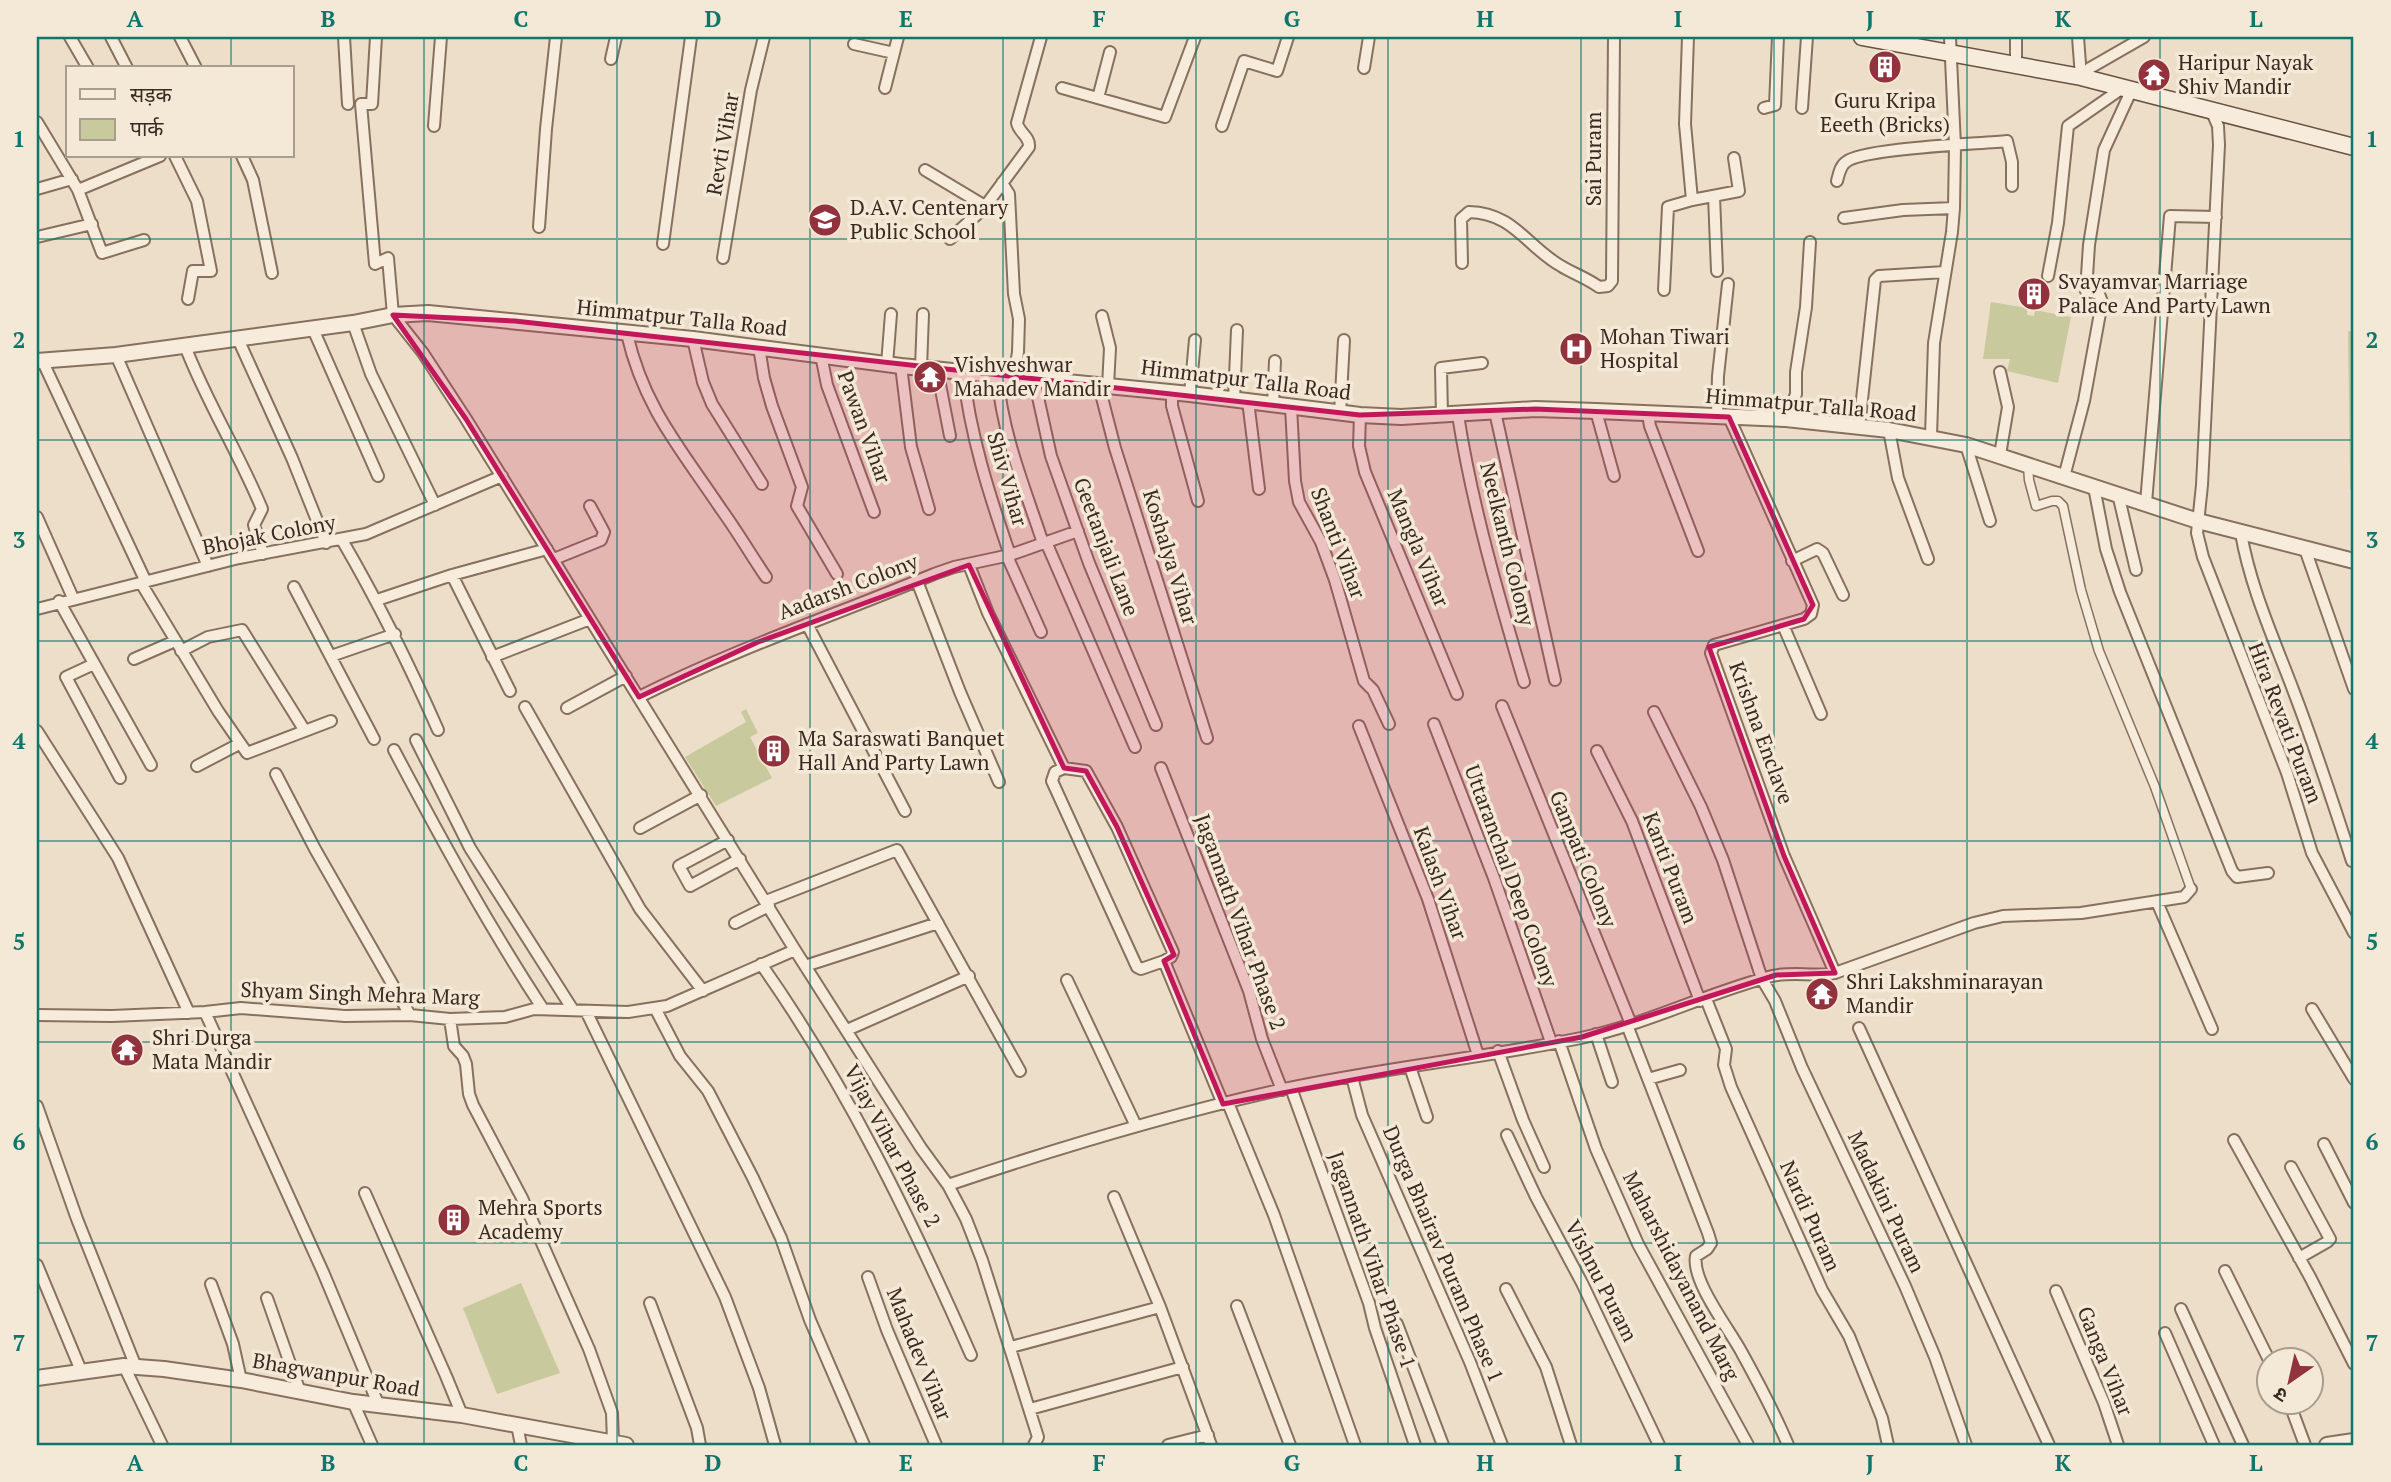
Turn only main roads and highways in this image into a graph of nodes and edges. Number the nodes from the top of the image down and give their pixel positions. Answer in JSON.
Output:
{"nodes":[{"id":1,"x":1862,"y":37,"type":"edge"},
{"id":2,"x":1950,"y":45,"type":"edge"},
{"id":3,"x":2354,"y":147,"type":"edge"}],
"edges":[{"from":1,"to":2,"type":"main road"},
{"from":2,"to":3,"type":"main road"}]}
